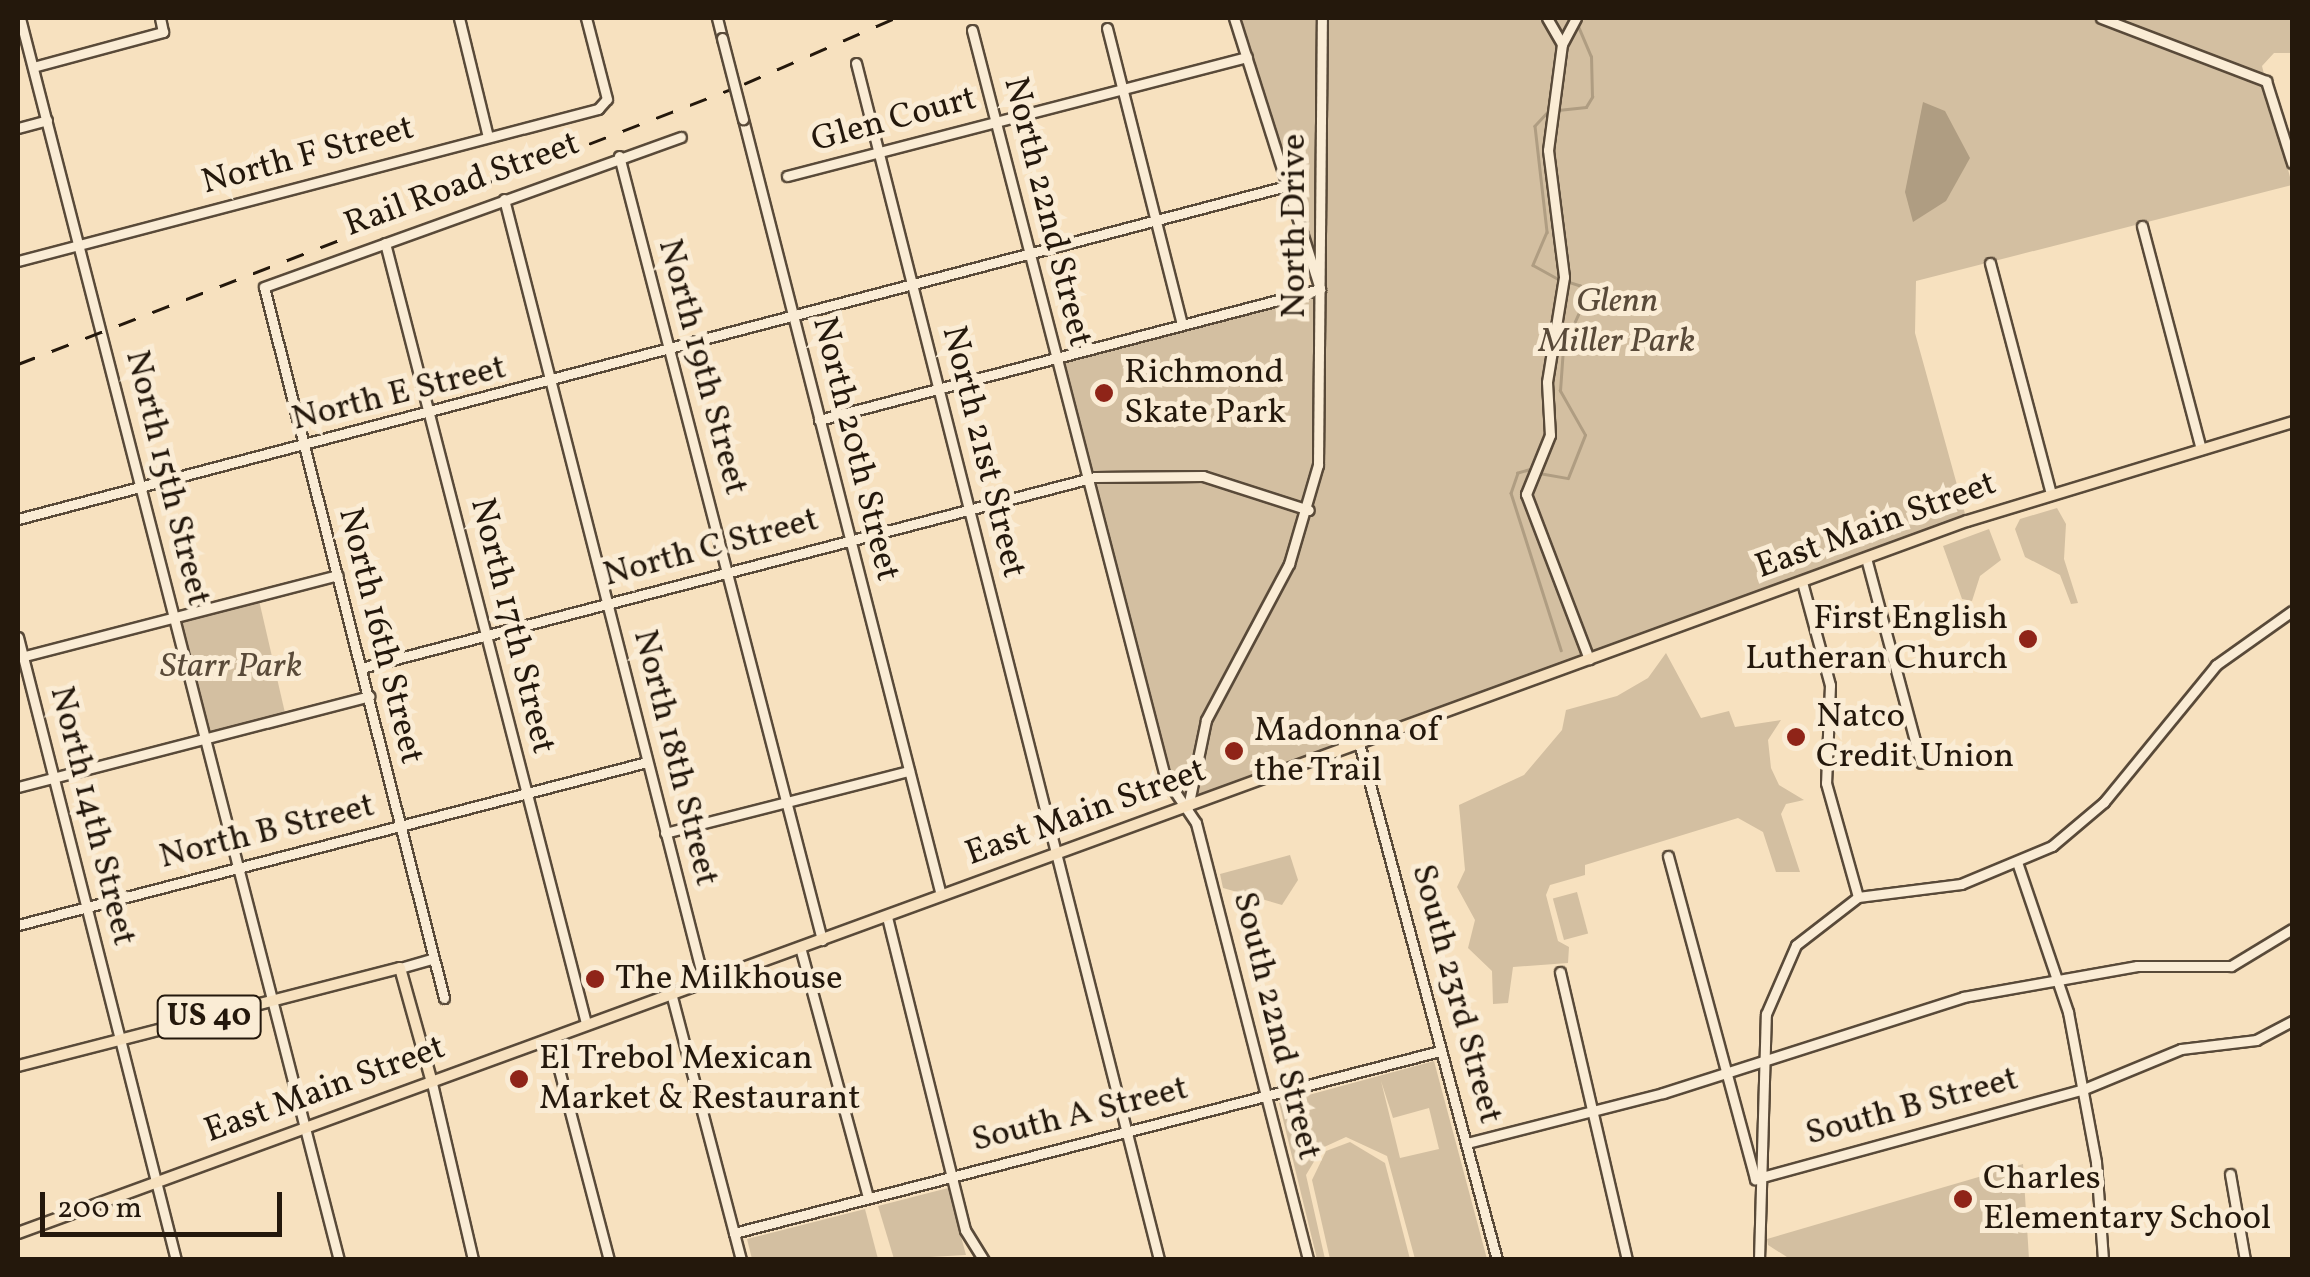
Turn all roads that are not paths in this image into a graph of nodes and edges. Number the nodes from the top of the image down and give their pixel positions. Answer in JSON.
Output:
{"nodes":[{"id":1,"x":20,"y":18,"type":"edge"},
{"id":2,"x":160,"y":18,"type":"edge"},
{"id":3,"x":458,"y":18,"type":"edge"},
{"id":4,"x":586,"y":18,"type":"edge"},
{"id":5,"x":717,"y":18,"type":"edge"},
{"id":6,"x":1234,"y":18,"type":"edge"},
{"id":7,"x":1322,"y":18,"type":"edge"},
{"id":8,"x":1548,"y":18,"type":"edge"},
{"id":9,"x":2101,"y":18,"type":"edge"},
{"id":10,"x":1575,"y":21,"type":"edge"},
{"id":11,"x":1107,"y":28,"type":"dead end"},
{"id":12,"x":972,"y":30,"type":"dead end"},
{"id":13,"x":1562,"y":44,"type":"junction"},
{"id":14,"x":1247,"y":57,"type":"junction"},
{"id":15,"x":856,"y":63,"type":"dead end"},
{"id":16,"x":33,"y":67,"type":"junction"},
{"id":17,"x":1122,"y":89,"type":"junction"},
{"id":18,"x":47,"y":120,"type":"junction"},
{"id":19,"x":994,"y":122,"type":"junction"},
{"id":20,"x":18,"y":128,"type":"edge"},
{"id":21,"x":681,"y":136,"type":"dead end"},
{"id":22,"x":488,"y":138,"type":"junction"},
{"id":23,"x":878,"y":152,"type":"junction"},
{"id":24,"x":619,"y":156,"type":"junction"},
{"id":25,"x":2292,"y":163,"type":"edge"},
{"id":26,"x":787,"y":176,"type":"dead end"},
{"id":27,"x":1283,"y":187,"type":"junction"},
{"id":28,"x":504,"y":198,"type":"junction"},
{"id":29,"x":1156,"y":221,"type":"junction"},
{"id":30,"x":2142,"y":226,"type":"dead end"},
{"id":31,"x":385,"y":243,"type":"junction"},
{"id":32,"x":80,"y":244,"type":"junction"},
{"id":33,"x":1028,"y":256,"type":"junction"},
{"id":34,"x":18,"y":261,"type":"edge"},
{"id":35,"x":1990,"y":263,"type":"dead end"},
{"id":36,"x":264,"y":287,"type":"joint"},
{"id":37,"x":912,"y":287,"type":"junction"},
{"id":38,"x":1320,"y":290,"type":"junction"},
{"id":39,"x":793,"y":320,"type":"junction"},
{"id":40,"x":1182,"y":325,"type":"junction"},
{"id":41,"x":670,"y":352,"type":"junction"},
{"id":42,"x":1055,"y":358,"type":"junction"},
{"id":43,"x":550,"y":384,"type":"junction"},
{"id":44,"x":938,"y":389,"type":"junction"},
{"id":45,"x":429,"y":414,"type":"junction"},
{"id":46,"x":819,"y":420,"type":"junction"},
{"id":47,"x":2292,"y":422,"type":"edge"},
{"id":48,"x":304,"y":446,"type":"junction"},
{"id":49,"x":2201,"y":449,"type":"junction"},
{"id":50,"x":1086,"y":478,"type":"junction"},
{"id":51,"x":141,"y":488,"type":"junction"},
{"id":52,"x":2051,"y":494,"type":"junction"},
{"id":53,"x":969,"y":508,"type":"junction"},
{"id":54,"x":1308,"y":510,"type":"junction"},
{"id":55,"x":18,"y":519,"type":"edge"},
{"id":56,"x":850,"y":540,"type":"junction"},
{"id":57,"x":1866,"y":558,"type":"junction"},
{"id":58,"x":727,"y":572,"type":"junction"},
{"id":59,"x":338,"y":576,"type":"junction"},
{"id":60,"x":1802,"y":582,"type":"junction"},
{"id":61,"x":607,"y":603,"type":"junction"},
{"id":62,"x":2292,"y":610,"type":"edge"},
{"id":63,"x":175,"y":618,"type":"junction"},
{"id":64,"x":487,"y":636,"type":"junction"},
{"id":65,"x":18,"y":637,"type":"edge"},
{"id":66,"x":20,"y":658,"type":"edge"},
{"id":67,"x":1589,"y":660,"type":"junction"},
{"id":68,"x":361,"y":668,"type":"junction"},
{"id":69,"x":369,"y":696,"type":"junction"},
{"id":70,"x":205,"y":738,"type":"junction"},
{"id":71,"x":1359,"y":743,"type":"junction"},
{"id":72,"x":647,"y":762,"type":"junction"},
{"id":73,"x":1920,"y":762,"type":"dead end"},
{"id":74,"x":909,"y":771,"type":"junction"},
{"id":75,"x":54,"y":778,"type":"junction"},
{"id":76,"x":18,"y":787,"type":"edge"},
{"id":77,"x":526,"y":793,"type":"junction"},
{"id":78,"x":787,"y":803,"type":"junction"},
{"id":79,"x":1188,"y":807,"type":"junction"},
{"id":80,"x":399,"y":827,"type":"junction"},
{"id":81,"x":665,"y":834,"type":"junction"},
{"id":82,"x":1056,"y":854,"type":"junction"},
{"id":83,"x":1668,"y":856,"type":"dead end"},
{"id":84,"x":2018,"y":865,"type":"junction"},
{"id":85,"x":238,"y":868,"type":"junction"},
{"id":86,"x":941,"y":895,"type":"junction"},
{"id":87,"x":1858,"y":897,"type":"junction"},
{"id":88,"x":86,"y":907,"type":"junction"},
{"id":89,"x":887,"y":917,"type":"junction"},
{"id":90,"x":18,"y":925,"type":"edge"},
{"id":91,"x":2292,"y":929,"type":"edge"},
{"id":92,"x":822,"y":940,"type":"junction"},
{"id":93,"x":800,"y":948,"type":"junction"},
{"id":94,"x":434,"y":958,"type":"junction"},
{"id":95,"x":400,"y":968,"type":"junction"},
{"id":96,"x":1560,"y":972,"type":"dead end"},
{"id":97,"x":2059,"y":978,"type":"junction"},
{"id":98,"x":704,"y":982,"type":"junction"},
{"id":99,"x":671,"y":994,"type":"junction"},
{"id":100,"x":444,"y":998,"type":"dead end"},
{"id":101,"x":272,"y":1001,"type":"junction"},
{"id":102,"x":2292,"y":1021,"type":"edge"},
{"id":103,"x":586,"y":1023,"type":"junction"},
{"id":104,"x":551,"y":1038,"type":"junction"},
{"id":105,"x":120,"y":1039,"type":"junction"},
{"id":106,"x":1440,"y":1050,"type":"junction"},
{"id":107,"x":1761,"y":1063,"type":"junction"},
{"id":108,"x":18,"y":1066,"type":"edge"},
{"id":109,"x":1727,"y":1073,"type":"junction"},
{"id":110,"x":431,"y":1080,"type":"junction"},
{"id":111,"x":2084,"y":1090,"type":"junction"},
{"id":112,"x":1265,"y":1096,"type":"junction"},
{"id":113,"x":1596,"y":1108,"type":"junction"},
{"id":114,"x":305,"y":1127,"type":"junction"},
{"id":115,"x":1125,"y":1132,"type":"junction"},
{"id":116,"x":1467,"y":1143,"type":"junction"},
{"id":117,"x":2230,"y":1174,"type":"dead end"},
{"id":118,"x":952,"y":1176,"type":"junction"},
{"id":119,"x":1755,"y":1179,"type":"junction"},
{"id":120,"x":157,"y":1182,"type":"junction"},
{"id":121,"x":868,"y":1198,"type":"junction"},
{"id":122,"x":18,"y":1233,"type":"edge"},
{"id":123,"x":734,"y":1233,"type":"junction"},
{"id":124,"x":176,"y":1260,"type":"edge"},
{"id":125,"x":339,"y":1260,"type":"edge"},
{"id":126,"x":472,"y":1260,"type":"edge"},
{"id":127,"x":609,"y":1260,"type":"edge"},
{"id":128,"x":741,"y":1260,"type":"edge"},
{"id":129,"x":984,"y":1260,"type":"edge"},
{"id":130,"x":1159,"y":1260,"type":"edge"},
{"id":131,"x":1308,"y":1260,"type":"edge"},
{"id":132,"x":1497,"y":1260,"type":"edge"},
{"id":133,"x":1627,"y":1260,"type":"edge"},
{"id":134,"x":1759,"y":1260,"type":"edge"},
{"id":135,"x":2103,"y":1260,"type":"edge"},
{"id":136,"x":2244,"y":1260,"type":"edge"}],
"edges":[{"from":1,"to":16,"type":"street","name":"North 15th Street"},
{"from":2,"to":16,"type":"street"},
{"from":3,"to":22,"type":"street"},
{"from":4,"to":22,"type":"street","name":"North F Street"},
{"from":5,"to":39,"type":"street","name":"North 20th Street","bridge":true},
{"from":6,"to":14,"type":"street"},
{"from":7,"to":38,"type":"street","name":"North Drive"},
{"from":8,"to":13,"type":"street"},
{"from":9,"to":25,"type":"street"},
{"from":10,"to":13,"type":"street"},
{"from":11,"to":17,"type":"street"},
{"from":12,"to":19,"type":"street","name":"North 22nd Street"},
{"from":13,"to":67,"type":"street"},
{"from":14,"to":17,"type":"street","name":"Glen Court"},
{"from":14,"to":27,"type":"street"},
{"from":15,"to":23,"type":"street","name":"North 21st Street"},
{"from":16,"to":18,"type":"street","name":"North 15th Street"},
{"from":17,"to":19,"type":"street","name":"Glen Court"},
{"from":17,"to":29,"type":"street"},
{"from":18,"to":20,"type":"street"},
{"from":18,"to":32,"type":"street","name":"North 15th Street"},
{"from":19,"to":23,"type":"street","name":"Glen Court"},
{"from":19,"to":33,"type":"street","name":"North 22nd Street"},
{"from":21,"to":24,"type":"street","name":"Rail Road Street"},
{"from":22,"to":32,"type":"street","name":"North F Street"},
{"from":23,"to":26,"type":"street","name":"Glen Court"},
{"from":23,"to":37,"type":"street","name":"North 21st Street"},
{"from":24,"to":28,"type":"street","name":"Rail Road Street"},
{"from":24,"to":41,"type":"street","name":"North 19th Street"},
{"from":27,"to":29,"type":"street","name":"North E Street"},
{"from":27,"to":38,"type":"street"},
{"from":28,"to":31,"type":"street","name":"Rail Road Street"},
{"from":28,"to":43,"type":"street","name":"North 18th Street"},
{"from":29,"to":33,"type":"street","name":"North E Street"},
{"from":29,"to":40,"type":"street"},
{"from":30,"to":49,"type":"street"},
{"from":31,"to":36,"type":"street","name":"Rail Road Street"},
{"from":31,"to":45,"type":"street","name":"North 17th Street"},
{"from":32,"to":34,"type":"street","name":"North F Street"},
{"from":32,"to":51,"type":"street","name":"North 15th Street"},
{"from":33,"to":37,"type":"street","name":"North E Street"},
{"from":33,"to":42,"type":"street","name":"North 22nd Street"},
{"from":35,"to":52,"type":"street"},
{"from":36,"to":48,"type":"street","name":"North 16th Street"},
{"from":37,"to":39,"type":"street","name":"North E Street"},
{"from":37,"to":44,"type":"street","name":"North 21st Street"},
{"from":38,"to":40,"type":"street"},
{"from":38,"to":54,"type":"street","name":"North Drive"},
{"from":39,"to":41,"type":"street","name":"North E Street"},
{"from":39,"to":46,"type":"street","name":"North 20th Street"},
{"from":40,"to":42,"type":"street"},
{"from":41,"to":43,"type":"street","name":"North E Street"},
{"from":41,"to":58,"type":"street","name":"North 19th Street"},
{"from":42,"to":44,"type":"street"},
{"from":42,"to":50,"type":"street","name":"North 22nd Street"},
{"from":43,"to":45,"type":"street","name":"North E Street"},
{"from":43,"to":61,"type":"street","name":"North 18th Street"},
{"from":44,"to":46,"type":"street"},
{"from":44,"to":53,"type":"street","name":"North 21st Street"},
{"from":45,"to":48,"type":"street","name":"North E Street"},
{"from":45,"to":64,"type":"street","name":"North 17th Street"},
{"from":46,"to":56,"type":"street","name":"North 20th Street"},
{"from":47,"to":49,"type":"main road","name":"East Main Street"},
{"from":48,"to":51,"type":"street","name":"North E Street"},
{"from":48,"to":59,"type":"street","name":"North 16th Street"},
{"from":49,"to":52,"type":"main road","name":"East Main Street"},
{"from":50,"to":53,"type":"street","name":"North C Street"},
{"from":50,"to":54,"type":"street","name":"North C Street"},
{"from":50,"to":79,"type":"street","name":"North 22nd Street"},
{"from":51,"to":55,"type":"street","name":"North E Street"},
{"from":51,"to":63,"type":"street","name":"North 15th Street"},
{"from":52,"to":57,"type":"main road","name":"East Main Street"},
{"from":53,"to":56,"type":"street","name":"North C Street"},
{"from":53,"to":82,"type":"street","name":"North 21st Street"},
{"from":54,"to":79,"type":"street","name":"North Drive"},
{"from":56,"to":58,"type":"street","name":"North C Street"},
{"from":56,"to":74,"type":"street","name":"North 20th Street"},
{"from":57,"to":60,"type":"main road","name":"East Main Street"},
{"from":57,"to":73,"type":"street"},
{"from":58,"to":61,"type":"street","name":"North C Street"},
{"from":58,"to":78,"type":"street","name":"North 19th Street"},
{"from":59,"to":63,"type":"street"},
{"from":59,"to":68,"type":"street","name":"North 16th Street"},
{"from":60,"to":67,"type":"main road","name":"East Main Street"},
{"from":60,"to":87,"type":"street"},
{"from":61,"to":64,"type":"street","name":"North C Street"},
{"from":61,"to":72,"type":"street","name":"North 18th Street"},
{"from":62,"to":84,"type":"street"},
{"from":63,"to":66,"type":"street"},
{"from":63,"to":70,"type":"street","name":"North 15th Street"},
{"from":64,"to":68,"type":"street","name":"North C Street"},
{"from":64,"to":77,"type":"street","name":"North 17th Street"},
{"from":65,"to":66,"type":"street","name":"North 14th Street"},
{"from":66,"to":75,"type":"street","name":"North 14th Street"},
{"from":67,"to":71,"type":"main road","name":"East Main Street"},
{"from":68,"to":69,"type":"street","name":"North 16th Street"},
{"from":69,"to":70,"type":"street"},
{"from":69,"to":80,"type":"street","name":"North 16th Street"},
{"from":70,"to":75,"type":"street"},
{"from":70,"to":85,"type":"street","name":"North 15th Street"},
{"from":71,"to":79,"type":"main road","name":"East Main Street"},
{"from":71,"to":106,"type":"street","name":"South 23rd Street"},
{"from":72,"to":77,"type":"street","name":"North B Street"},
{"from":72,"to":81,"type":"street","name":"North 18th Street"},
{"from":74,"to":78,"type":"street"},
{"from":74,"to":86,"type":"street","name":"North 20th Street"},
{"from":75,"to":76,"type":"street"},
{"from":75,"to":88,"type":"street","name":"North 14th Street"},
{"from":77,"to":80,"type":"street","name":"North B Street"},
{"from":77,"to":103,"type":"street","name":"North 17th Street"},
{"from":78,"to":81,"type":"street"},
{"from":78,"to":92,"type":"street","name":"North 19th Street"},
{"from":79,"to":82,"type":"main road","name":"East Main Street"},
{"from":79,"to":112,"type":"street","name":"South 22nd Street"},
{"from":80,"to":85,"type":"street","name":"North B Street"},
{"from":80,"to":94,"type":"street","name":"North 16th Street"},
{"from":81,"to":98,"type":"street","name":"North 18th Street"},
{"from":82,"to":86,"type":"main road","name":"East Main Street"},
{"from":82,"to":115,"type":"street","name":"North 21st Street"},
{"from":83,"to":109,"type":"street"},
{"from":84,"to":87,"type":"street"},
{"from":84,"to":97,"type":"street"},
{"from":85,"to":88,"type":"street","name":"North B Street"},
{"from":85,"to":101,"type":"street","name":"North 15th Street"},
{"from":86,"to":89,"type":"main road","name":"East Main Street"},
{"from":87,"to":107,"type":"street"},
{"from":88,"to":90,"type":"street","name":"North B Street"},
{"from":88,"to":105,"type":"street","name":"North 14th Street"},
{"from":89,"to":92,"type":"main road","name":"East Main Street"},
{"from":89,"to":118,"type":"street"},
{"from":91,"to":97,"type":"street"},
{"from":92,"to":93,"type":"main road","name":"East Main Street"},
{"from":93,"to":98,"type":"main road","name":"East Main Street"},
{"from":93,"to":121,"type":"street"},
{"from":94,"to":95,"type":"street"},
{"from":94,"to":100,"type":"street","name":"North 16th Street"},
{"from":95,"to":101,"type":"main road","number":"US 40"},
{"from":95,"to":110,"type":"main road"},
{"from":96,"to":113,"type":"street"},
{"from":97,"to":107,"type":"street"},
{"from":97,"to":111,"type":"street"},
{"from":98,"to":99,"type":"main road","name":"East Main Street"},
{"from":99,"to":103,"type":"main road","name":"East Main Street"},
{"from":99,"to":123,"type":"street"},
{"from":101,"to":105,"type":"main road","number":"US 40"},
{"from":101,"to":114,"type":"street","name":"North 15th Street"},
{"from":102,"to":111,"type":"street","name":"South B Street"},
{"from":103,"to":104,"type":"main road","name":"East Main Street"},
{"from":104,"to":110,"type":"main road","name":"East Main Street"},
{"from":104,"to":127,"type":"street"},
{"from":105,"to":108,"type":"main road","number":"US 40"},
{"from":105,"to":120,"type":"street","name":"North 14th Street"},
{"from":106,"to":112,"type":"street","name":"South A Street"},
{"from":106,"to":116,"type":"street","name":"South 23rd Street"},
{"from":107,"to":109,"type":"street"},
{"from":107,"to":119,"type":"street"},
{"from":109,"to":113,"type":"street"},
{"from":109,"to":119,"type":"street"},
{"from":110,"to":114,"type":"main road","name":"East Main Street"},
{"from":110,"to":126,"type":"street"},
{"from":111,"to":119,"type":"street","name":"South B Street"},
{"from":111,"to":135,"type":"street"},
{"from":112,"to":115,"type":"street","name":"South A Street"},
{"from":112,"to":131,"type":"street","name":"South 22nd Street"},
{"from":113,"to":116,"type":"street"},
{"from":113,"to":133,"type":"street"},
{"from":114,"to":120,"type":"main road","name":"East Main Street"},
{"from":114,"to":125,"type":"street","name":"North 15th Street"},
{"from":115,"to":118,"type":"street","name":"South A Street"},
{"from":115,"to":130,"type":"street","name":"North 21st Street"},
{"from":116,"to":132,"type":"street","name":"South 23rd Street"},
{"from":117,"to":136,"type":"street"},
{"from":118,"to":121,"type":"street","name":"South A Street"},
{"from":118,"to":129,"type":"street"},
{"from":119,"to":134,"type":"street"},
{"from":120,"to":122,"type":"main road","name":"East Main Street"},
{"from":120,"to":124,"type":"street","name":"North 14th Street"},
{"from":121,"to":123,"type":"street","name":"South A Street"},
{"from":123,"to":128,"type":"street"}]}
